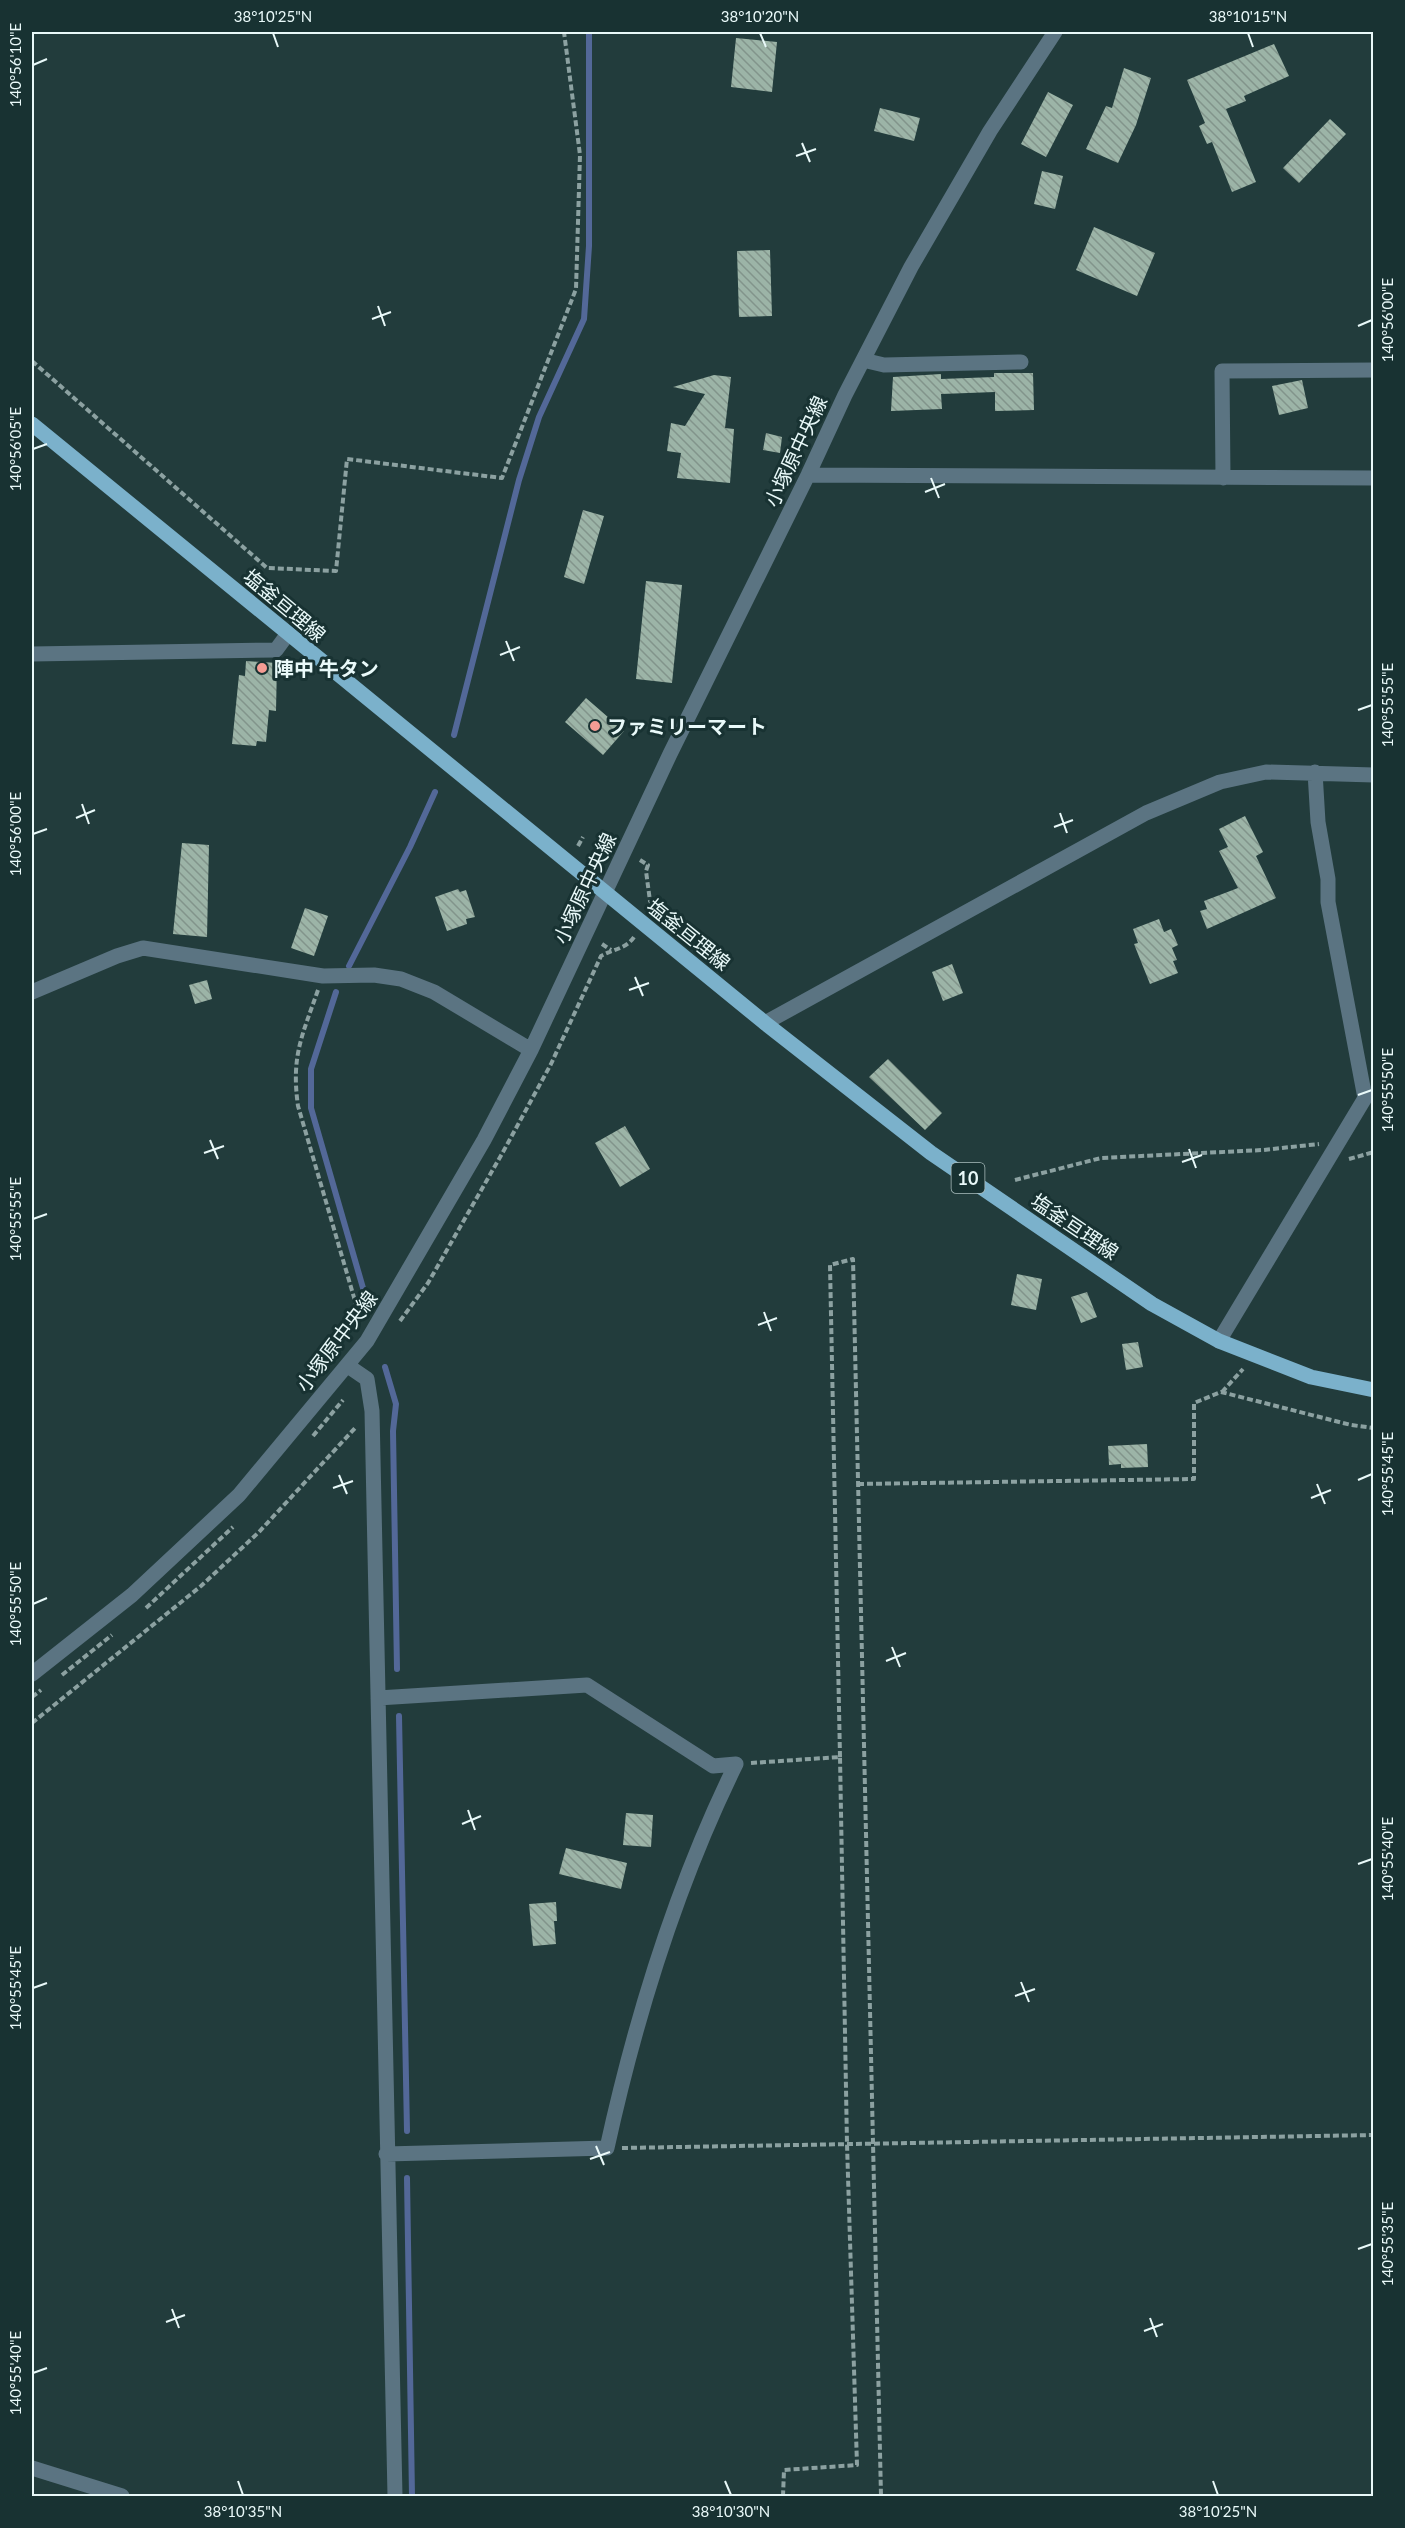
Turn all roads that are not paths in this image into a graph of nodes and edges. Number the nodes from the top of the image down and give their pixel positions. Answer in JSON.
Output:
{"nodes":[{"id":1,"x":1055,"y":32,"type":"edge"},
{"id":2,"x":863,"y":360,"type":"junction"},
{"id":3,"x":1021,"y":362,"type":"dead end"},
{"id":4,"x":1374,"y":370,"type":"edge"},
{"id":5,"x":33,"y":428,"type":"edge"},
{"id":6,"x":808,"y":475,"type":"junction"},
{"id":7,"x":1223,"y":477,"type":"junction"},
{"id":8,"x":1374,"y":478,"type":"edge"},
{"id":9,"x":287,"y":635,"type":"junction"},
{"id":10,"x":32,"y":654,"type":"edge"},
{"id":11,"x":1315,"y":772,"type":"junction"},
{"id":12,"x":1374,"y":774,"type":"edge"},
{"id":13,"x":604,"y":892,"type":"junction"},
{"id":14,"x":32,"y":992,"type":"edge"},
{"id":15,"x":765,"y":1023,"type":"junction"},
{"id":16,"x":531,"y":1050,"type":"junction"},
{"id":17,"x":1219,"y":1341,"type":"junction"},
{"id":18,"x":348,"y":1366,"type":"junction"},
{"id":19,"x":1374,"y":1390,"type":"edge"},
{"id":20,"x":32,"y":1674,"type":"edge"},
{"id":21,"x":378,"y":1698,"type":"junction"},
{"id":22,"x":386,"y":2154,"type":"junction"},
{"id":23,"x":32,"y":2468,"type":"edge"},
{"id":24,"x":122,"y":2496,"type":"edge"},
{"id":25,"x":395,"y":2496,"type":"edge"}],
"edges":[{"from":1,"to":2,"type":"street","name":"小塚原中央線"},
{"from":2,"to":3,"type":"street"},
{"from":2,"to":6,"type":"street","name":"小塚原中央線"},
{"from":4,"to":7,"type":"street"},
{"from":5,"to":9,"type":"main road","name":"塩釜亘理線","number":"10"},
{"from":6,"to":7,"type":"street"},
{"from":6,"to":13,"type":"street","name":"小塚原中央線"},
{"from":7,"to":8,"type":"street"},
{"from":9,"to":10,"type":"street"},
{"from":9,"to":13,"type":"main road","name":"塩釜亘理線","number":"10"},
{"from":11,"to":12,"type":"street"},
{"from":11,"to":15,"type":"street"},
{"from":11,"to":17,"type":"street"},
{"from":13,"to":15,"type":"main road","name":"塩釜亘理線","number":"10"},
{"from":13,"to":16,"type":"street","name":"小塚原中央線"},
{"from":14,"to":16,"type":"street"},
{"from":15,"to":17,"type":"main road","name":"塩釜亘理線","number":"10"},
{"from":16,"to":18,"type":"street","name":"小塚原中央線"},
{"from":17,"to":19,"type":"main road","name":"塩釜亘理線","number":"10"},
{"from":18,"to":20,"type":"street","name":"小塚原中央線"},
{"from":18,"to":21,"type":"street"},
{"from":21,"to":22,"type":"street"},
{"from":21,"to":22,"type":"street"},
{"from":22,"to":25,"type":"street"},
{"from":23,"to":24,"type":"street"}]}
